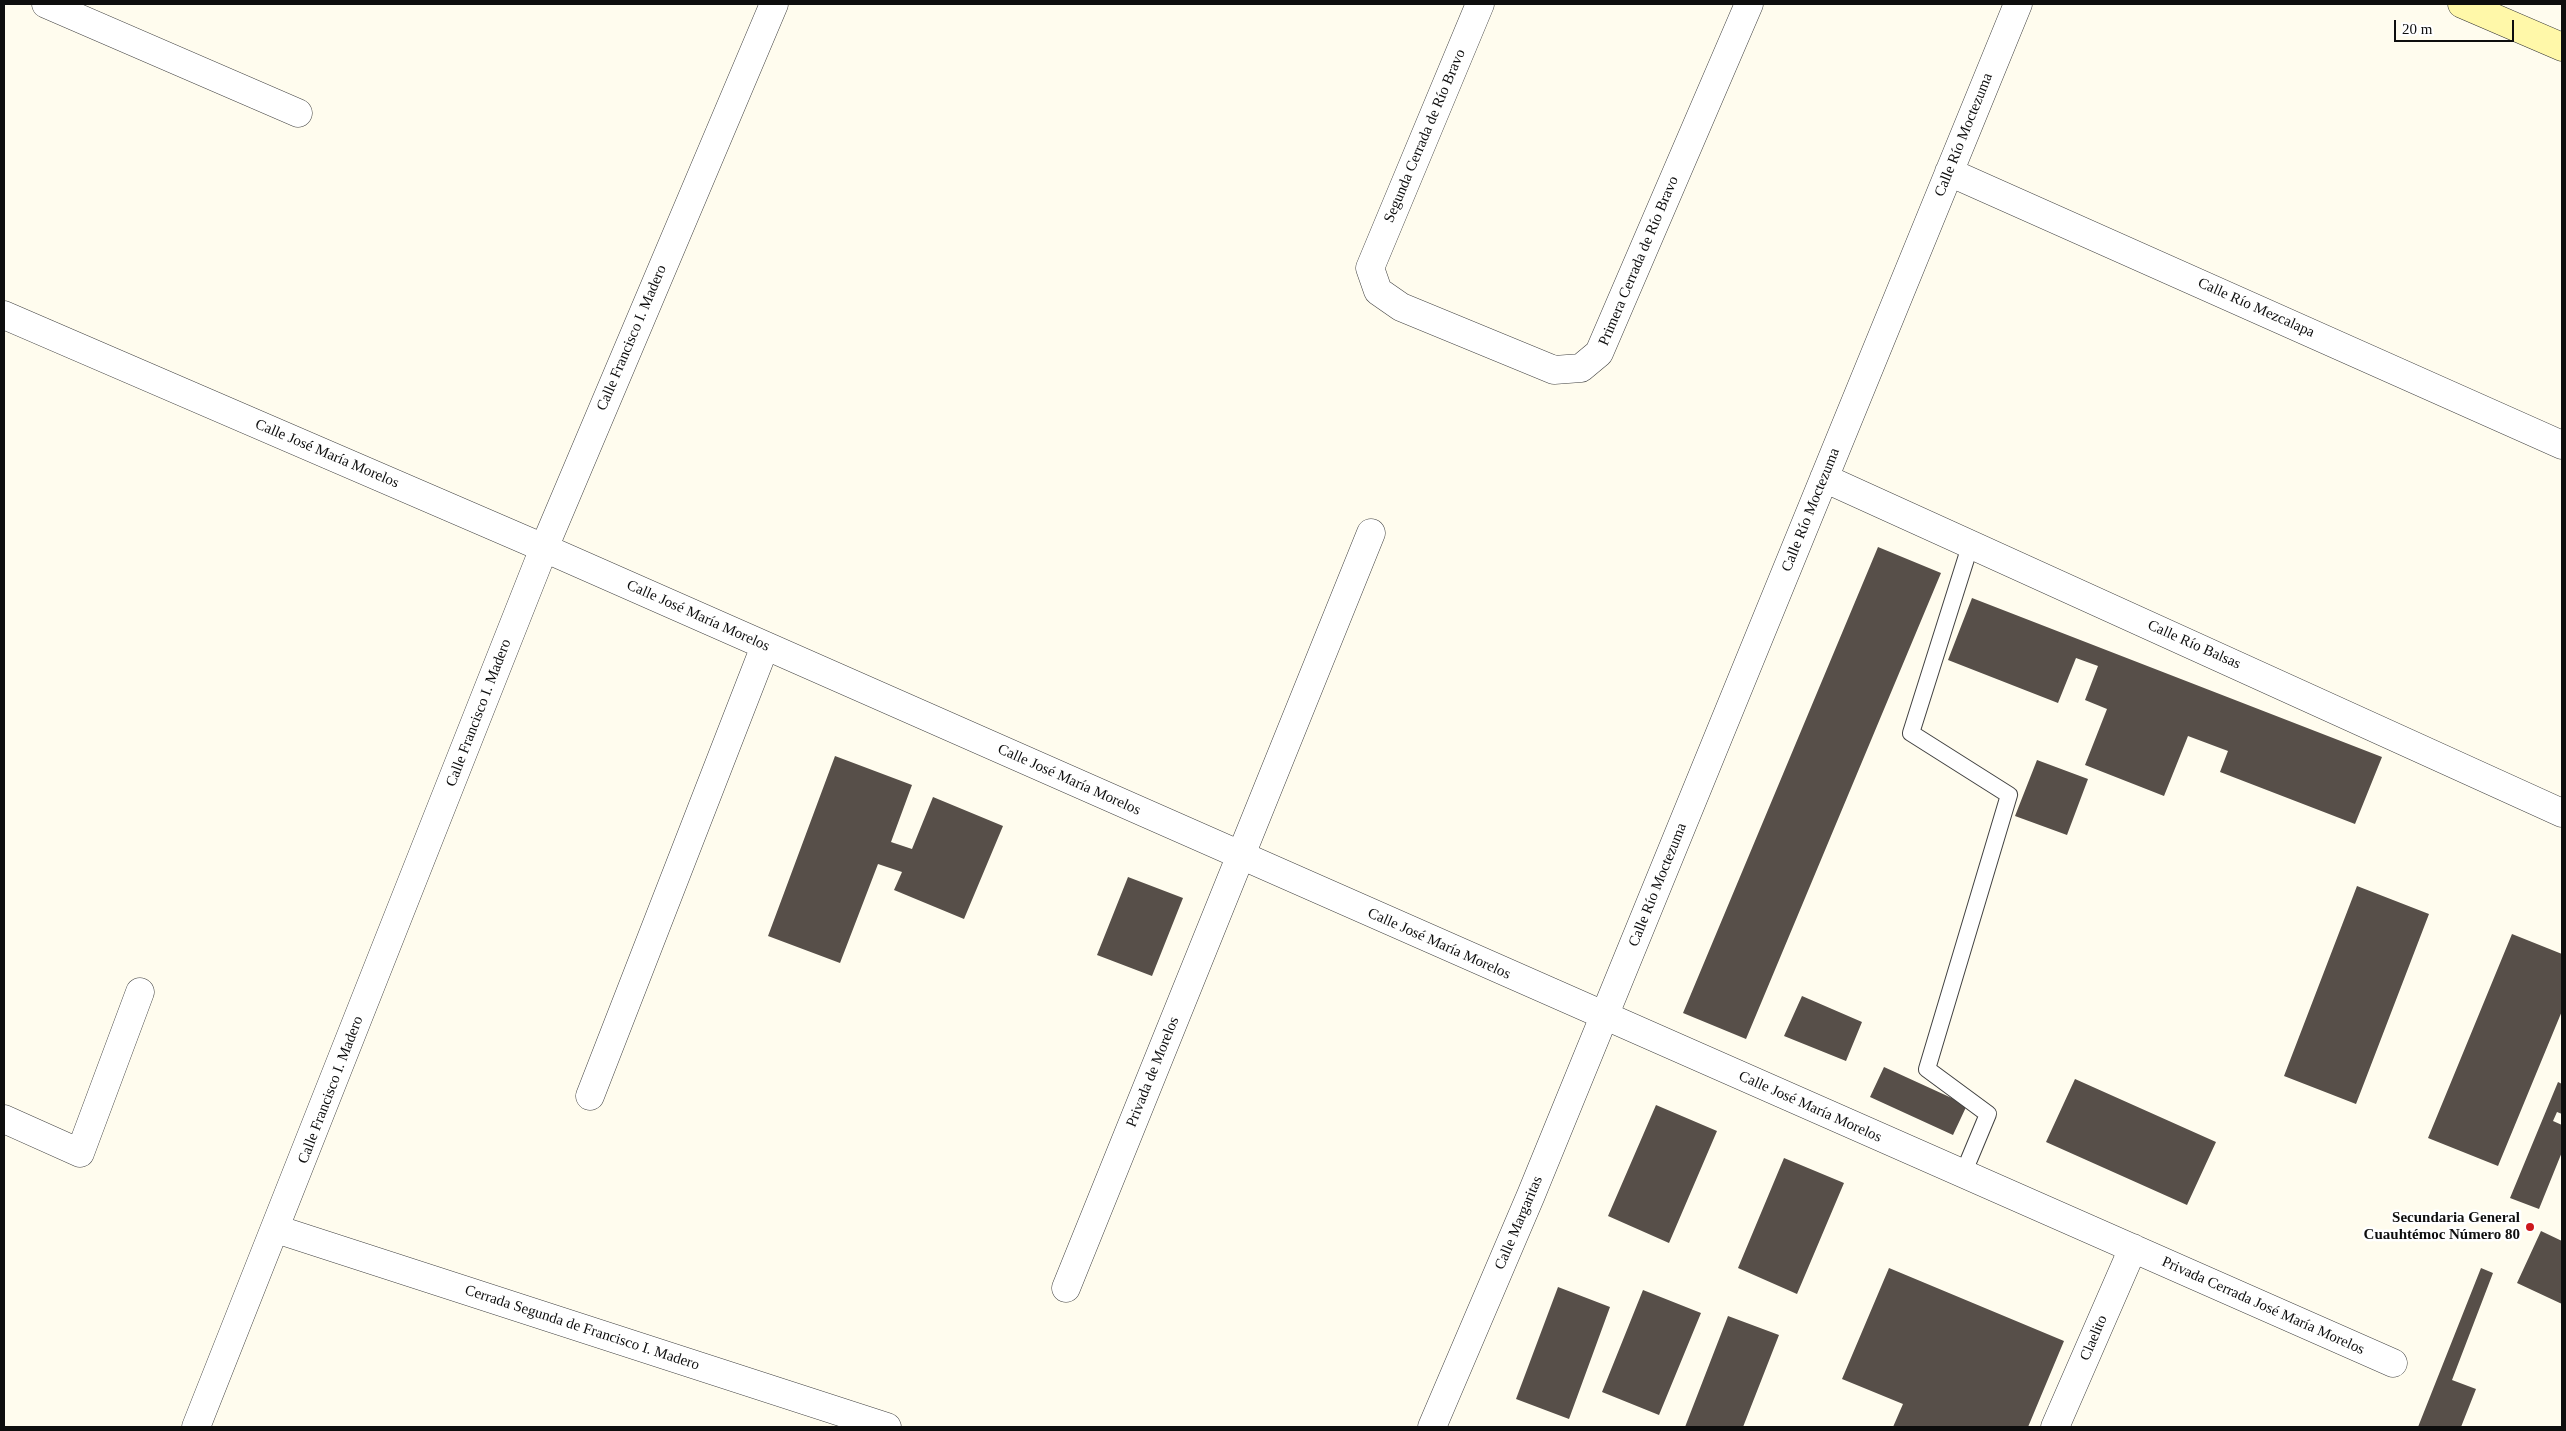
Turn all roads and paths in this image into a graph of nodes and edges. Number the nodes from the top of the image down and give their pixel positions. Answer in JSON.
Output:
{"nodes":[{"id":1,"x":46,"y":4,"type":"edge"},
{"id":2,"x":774,"y":4,"type":"edge"},
{"id":3,"x":1480,"y":4,"type":"edge"},
{"id":4,"x":1749,"y":4,"type":"edge"},
{"id":5,"x":2018,"y":4,"type":"edge"},
{"id":6,"x":2462,"y":4,"type":"edge"},
{"id":7,"x":2562,"y":47,"type":"edge"},
{"id":8,"x":298,"y":112,"type":"dead end"},
{"id":9,"x":1949,"y":172,"type":"junction"},
{"id":10,"x":1370,"y":268,"type":"joint"},
{"id":11,"x":4,"y":315,"type":"edge"},
{"id":12,"x":2562,"y":445,"type":"edge"},
{"id":13,"x":1824,"y":478,"type":"junction"},
{"id":14,"x":1371,"y":534,"type":"dead end"},
{"id":15,"x":1970,"y":543,"type":"junction"},
{"id":16,"x":544,"y":548,"type":"junction"},
{"id":17,"x":764,"y":646,"type":"junction"},
{"id":18,"x":2562,"y":813,"type":"edge"},
{"id":19,"x":1240,"y":856,"type":"junction"},
{"id":20,"x":140,"y":992,"type":"dead end"},
{"id":21,"x":1604,"y":1017,"type":"junction"},
{"id":22,"x":590,"y":1096,"type":"dead end"},
{"id":23,"x":4,"y":1119,"type":"edge"},
{"id":24,"x":1963,"y":1174,"type":"junction"},
{"id":25,"x":276,"y":1229,"type":"junction"},
{"id":26,"x":2133,"y":1248,"type":"junction"},
{"id":27,"x":1066,"y":1288,"type":"dead end"},
{"id":28,"x":2393,"y":1363,"type":"dead end"},
{"id":29,"x":196,"y":1427,"type":"edge"},
{"id":30,"x":887,"y":1427,"type":"edge"},
{"id":31,"x":1432,"y":1427,"type":"edge"},
{"id":32,"x":2055,"y":1427,"type":"edge"}],
"edges":[{"from":1,"to":8,"type":"street"},
{"from":2,"to":16,"type":"street","name":"Calle Francisco I. Madero"},
{"from":3,"to":10,"type":"street","name":"Segunda Cerrada de Río Bravo"},
{"from":4,"to":10,"type":"street","name":"Primera Cerrada de Río Bravo"},
{"from":5,"to":9,"type":"street","name":"Calle Río Moctezuma"},
{"from":6,"to":7,"type":"main road"},
{"from":9,"to":12,"type":"street","name":"Calle Río Mezcalapa"},
{"from":9,"to":13,"type":"street","name":"Calle Río Moctezuma"},
{"from":11,"to":16,"type":"street","name":"Calle José María Morelos"},
{"from":13,"to":15,"type":"street","name":"Calle Río Balsas"},
{"from":13,"to":21,"type":"street","name":"Calle Río Moctezuma"},
{"from":14,"to":19,"type":"street","name":"Privada de Morelos"},
{"from":15,"to":18,"type":"street","name":"Calle Río Balsas"},
{"from":15,"to":24,"type":"lane"},
{"from":16,"to":17,"type":"street","name":"Calle José María Morelos"},
{"from":16,"to":25,"type":"street","name":"Calle Francisco I. Madero"},
{"from":17,"to":19,"type":"street","name":"Calle José María Morelos"},
{"from":17,"to":22,"type":"street"},
{"from":19,"to":21,"type":"street","name":"Calle José María Morelos"},
{"from":19,"to":27,"type":"street","name":"Privada de Morelos"},
{"from":20,"to":23,"type":"street"},
{"from":21,"to":24,"type":"street","name":"Calle José María Morelos"},
{"from":21,"to":31,"type":"street","name":"Calle Margaritas"},
{"from":24,"to":26,"type":"street","name":"Calle José María Morelos"},
{"from":25,"to":29,"type":"street","name":"Calle Francisco I. Madero"},
{"from":25,"to":30,"type":"street","name":"Cerrada Segunda de Francisco I. Madero"},
{"from":26,"to":28,"type":"street","name":"Privada Cerrada José María Morelos"},
{"from":26,"to":32,"type":"street","name":"Claelito"}]}
